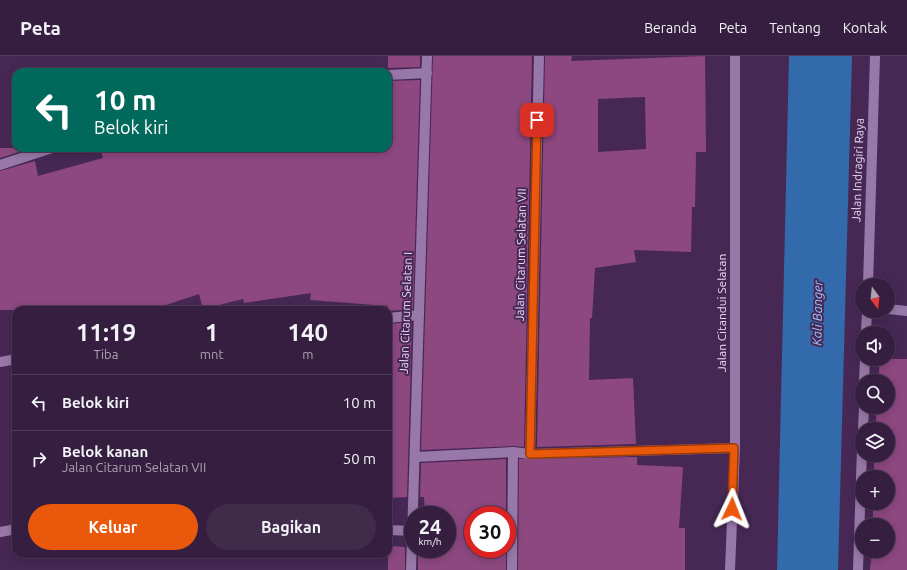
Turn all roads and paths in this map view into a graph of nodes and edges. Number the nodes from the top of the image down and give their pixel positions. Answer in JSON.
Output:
{"nodes":[{"id":1,"x":427,"y":56,"type":"edge"},
{"id":2,"x":538,"y":56,"type":"edge"},
{"id":3,"x":735,"y":56,"type":"edge"},
{"id":4,"x":875,"y":56,"type":"edge"},
{"id":5,"x":427,"y":73,"type":"junction"},
{"id":6,"x":392,"y":75,"type":"edge"},
{"id":7,"x":40,"y":152,"type":"edge"},
{"id":8,"x":0,"y":165,"type":"edge"},
{"id":9,"x":868,"y":278,"type":"edge"},
{"id":10,"x":895,"y":309,"type":"edge"},
{"id":11,"x":907,"y":310,"type":"edge"},
{"id":12,"x":419,"y":315,"type":"junction"},
{"id":13,"x":392,"y":318,"type":"edge"},
{"id":14,"x":12,"y":360,"type":"edge"},
{"id":15,"x":0,"y":362,"type":"edge"},
{"id":16,"x":734,"y":448,"type":"junction"},
{"id":17,"x":513,"y":452,"type":"junction"},
{"id":18,"x":530,"y":454,"type":"junction"},
{"id":19,"x":414,"y":456,"type":"junction"},
{"id":20,"x":862,"y":462,"type":"edge"},
{"id":21,"x":413,"y":506,"type":"edge"},
{"id":22,"x":12,"y":530,"type":"edge"},
{"id":23,"x":392,"y":530,"type":"edge"},
{"id":24,"x":404,"y":531,"type":"edge"},
{"id":25,"x":0,"y":532,"type":"edge"},
{"id":26,"x":411,"y":558,"type":"edge"},
{"id":27,"x":411,"y":570,"type":"edge"},
{"id":28,"x":512,"y":570,"type":"edge"},
{"id":29,"x":730,"y":570,"type":"edge"},
{"id":30,"x":858,"y":570,"type":"edge"}],
"edges":[{"from":1,"to":5,"type":"street","name":"Jalan Citarum Selatan I"},
{"from":2,"to":18,"type":"street","name":"Jalan Citarum Selatan VII"},
{"from":3,"to":16,"type":"street","name":"Jalan Citandui Selatan"},
{"from":4,"to":9,"type":"street","name":"Jalan Indragiri Raya"},
{"from":5,"to":6,"type":"street"},
{"from":5,"to":12,"type":"street","name":"Jalan Citarum Selatan I"},
{"from":7,"to":8,"type":"street"},
{"from":10,"to":11,"type":"street"},
{"from":12,"to":13,"type":"street"},
{"from":12,"to":19,"type":"street","name":"Jalan Citarum Selatan I"},
{"from":14,"to":15,"type":"street"},
{"from":16,"to":18,"type":"street"},
{"from":16,"to":29,"type":"street","name":"Jalan Citandui Selatan"},
{"from":17,"to":18,"type":"street"},
{"from":17,"to":19,"type":"street"},
{"from":17,"to":28,"type":"street"},
{"from":19,"to":21,"type":"street","name":"Jalan Citarum Selatan I"},
{"from":20,"to":30,"type":"street"},
{"from":22,"to":25,"type":"street"},
{"from":23,"to":24,"type":"street"},
{"from":26,"to":27,"type":"street","name":"Jalan Citarum Selatan I"}]}
